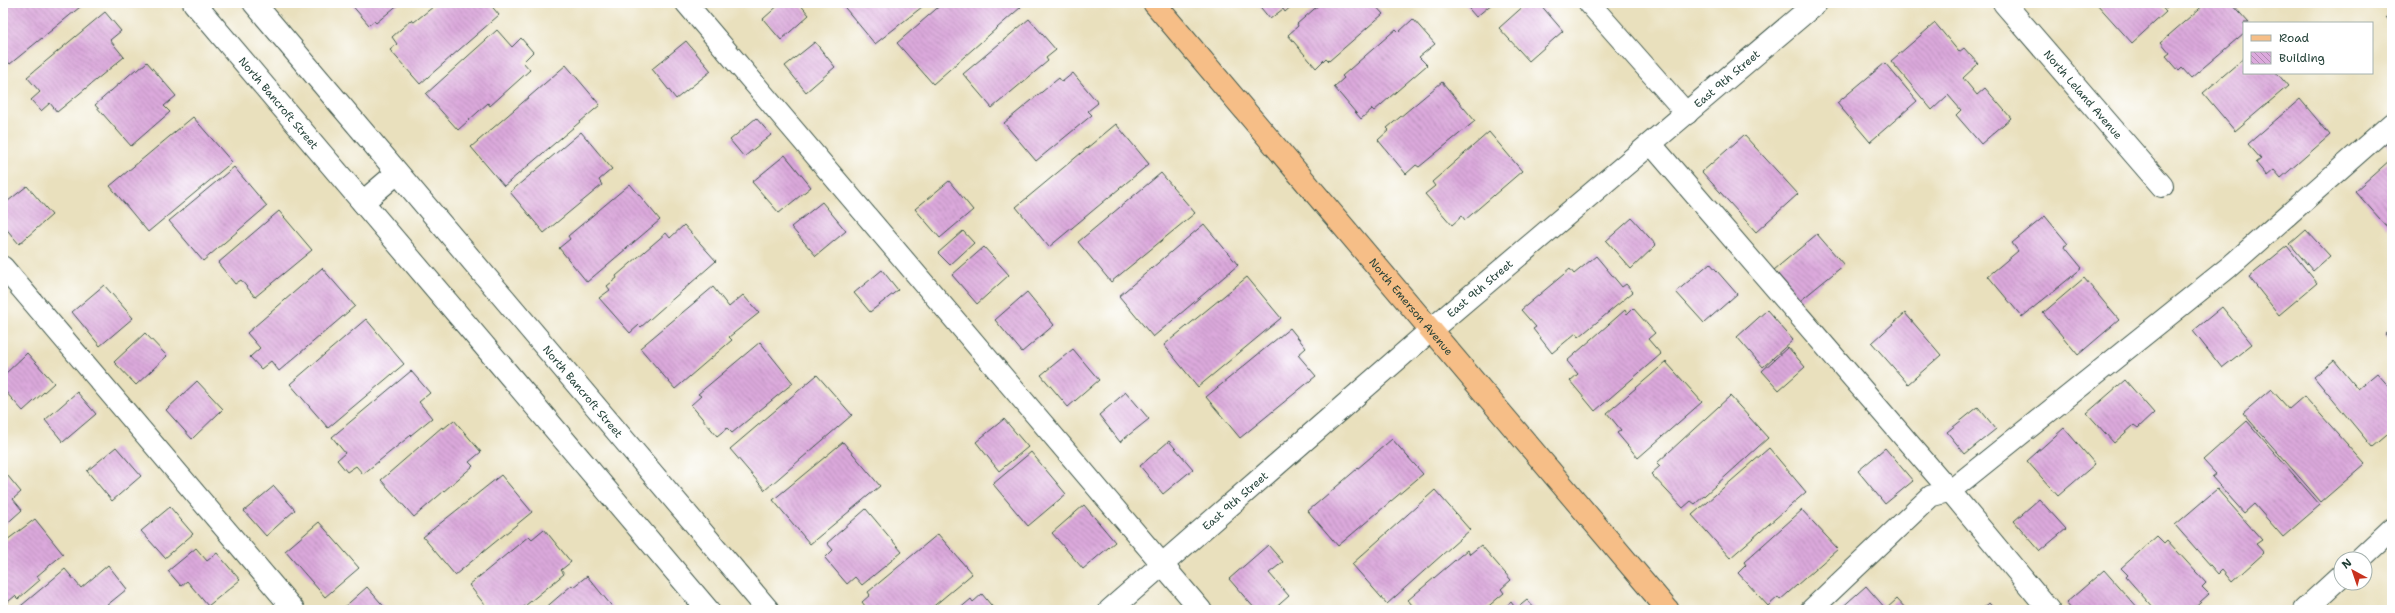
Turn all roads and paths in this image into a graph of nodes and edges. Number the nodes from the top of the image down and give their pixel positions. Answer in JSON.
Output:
{"nodes":[{"id":1,"x":194,"y":3,"type":"edge"},
{"id":2,"x":254,"y":3,"type":"edge"},
{"id":3,"x":686,"y":3,"type":"edge"},
{"id":4,"x":1154,"y":3,"type":"edge"},
{"id":5,"x":1589,"y":3,"type":"edge"},
{"id":6,"x":1816,"y":3,"type":"edge"},
{"id":7,"x":2004,"y":3,"type":"edge"},
{"id":8,"x":1687,"y":114,"type":"junction"},
{"id":9,"x":2392,"y":123,"type":"edge"},
{"id":10,"x":1652,"y":145,"type":"junction"},
{"id":11,"x":397,"y":173,"type":"junction"},
{"id":12,"x":2162,"y":186,"type":"dead end"},
{"id":13,"x":363,"y":202,"type":"junction"},
{"id":14,"x":3,"y":267,"type":"edge"},
{"id":15,"x":1432,"y":330,"type":"junction"},
{"id":16,"x":1950,"y":491,"type":"junction"},
{"id":17,"x":2392,"y":529,"type":"edge"},
{"id":18,"x":2369,"y":551,"type":"edge"},
{"id":19,"x":1162,"y":564,"type":"junction"},
{"id":20,"x":2333,"y":583,"type":"edge"},
{"id":21,"x":294,"y":610,"type":"edge"},
{"id":22,"x":708,"y":610,"type":"edge"},
{"id":23,"x":768,"y":610,"type":"edge"},
{"id":24,"x":1110,"y":610,"type":"edge"},
{"id":25,"x":1201,"y":610,"type":"edge"},
{"id":26,"x":1668,"y":610,"type":"edge"},
{"id":27,"x":1810,"y":610,"type":"edge"},
{"id":28,"x":2049,"y":610,"type":"edge"},
{"id":29,"x":2304,"y":610,"type":"edge"}],
"edges":[{"from":1,"to":13,"type":"street","name":"North Bancroft Street"},
{"from":2,"to":11,"type":"street","name":"North Bancroft Street"},
{"from":3,"to":19,"type":"lane"},
{"from":4,"to":15,"type":"main road","name":"North Emerson Avenue"},
{"from":5,"to":8,"type":"lane"},
{"from":6,"to":8,"type":"street","name":"East 9th Street"},
{"from":7,"to":12,"type":"street","name":"North Leland Avenue"},
{"from":8,"to":10,"type":"street","name":"East 9th Street"},
{"from":9,"to":16,"type":"lane"},
{"from":10,"to":15,"type":"street","name":"East 9th Street"},
{"from":10,"to":16,"type":"lane"},
{"from":11,"to":13,"type":"street"},
{"from":11,"to":23,"type":"street","name":"North Bancroft Street"},
{"from":13,"to":22,"type":"street","name":"North Bancroft Street"},
{"from":14,"to":21,"type":"lane"},
{"from":15,"to":19,"type":"street","name":"East 9th Street"},
{"from":15,"to":26,"type":"main road","name":"North Emerson Avenue"},
{"from":16,"to":27,"type":"lane"},
{"from":16,"to":28,"type":"lane"},
{"from":17,"to":18,"type":"street"},
{"from":19,"to":24,"type":"street","name":"East 9th Street"},
{"from":19,"to":25,"type":"lane"},
{"from":20,"to":29,"type":"street"}]}
